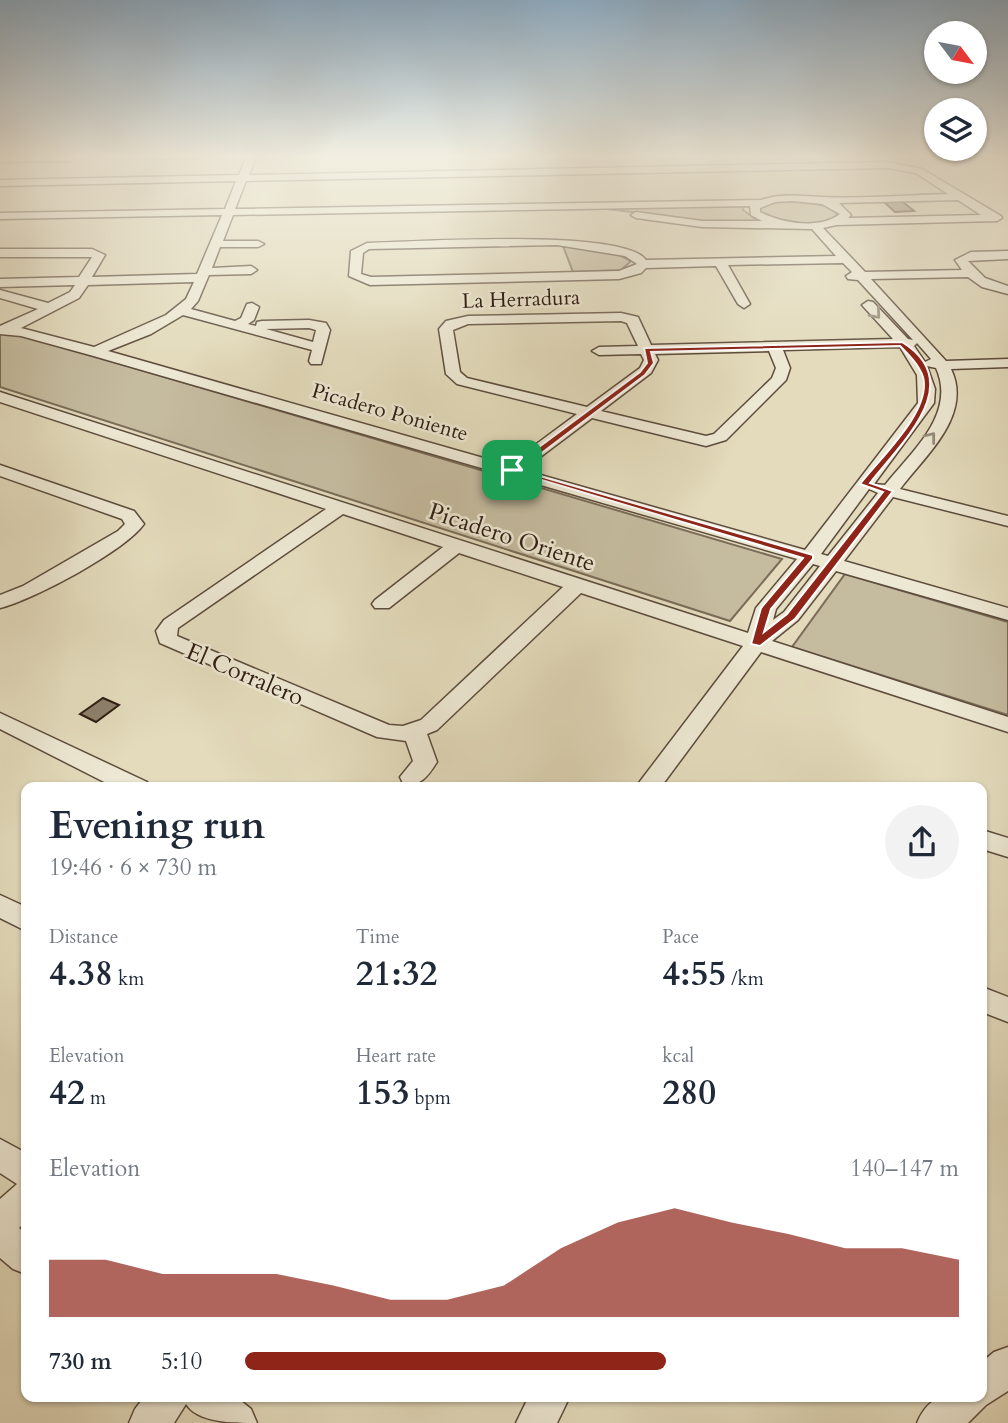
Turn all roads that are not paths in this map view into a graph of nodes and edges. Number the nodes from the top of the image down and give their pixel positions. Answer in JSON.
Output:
{"nodes":[{"id":1,"x":224,"y":221,"type":"edge"},
{"id":2,"x":676,"y":221,"type":"edge"},
{"id":3,"x":776,"y":221,"type":"edge"},
{"id":4,"x":832,"y":221,"type":"edge"},
{"id":5,"x":782,"y":224,"type":"junction"},
{"id":6,"x":799,"y":226,"type":"junction"},
{"id":7,"x":816,"y":226,"type":"junction"},
{"id":8,"x":215,"y":244,"type":"junction"},
{"id":9,"x":258,"y":244,"type":"dead end"},
{"id":10,"x":0,"y":253,"type":"edge"},
{"id":11,"x":1008,"y":255,"type":"edge"},
{"id":12,"x":846,"y":258,"type":"junction"},
{"id":13,"x":561,"y":259,"type":"junction"},
{"id":14,"x":828,"y":259,"type":"junction"},
{"id":15,"x":720,"y":262,"type":"junction"},
{"id":16,"x":643,"y":264,"type":"junction"},
{"id":17,"x":251,"y":270,"type":"dead end"},
{"id":18,"x":971,"y":273,"type":"junction"},
{"id":19,"x":203,"y":275,"type":"junction"},
{"id":20,"x":860,"y":275,"type":"junction"},
{"id":21,"x":83,"y":281,"type":"junction"},
{"id":22,"x":0,"y":283,"type":"edge"},
{"id":23,"x":851,"y":285,"type":"junction"},
{"id":24,"x":0,"y":294,"type":"edge"},
{"id":25,"x":1005,"y":295,"type":"edge"},
{"id":26,"x":744,"y":304,"type":"dead end"},
{"id":27,"x":50,"y":307,"type":"junction"},
{"id":28,"x":253,"y":307,"type":"dead end"},
{"id":29,"x":183,"y":311,"type":"junction"},
{"id":30,"x":621,"y":317,"type":"joint"},
{"id":31,"x":236,"y":325,"type":"junction"},
{"id":32,"x":3,"y":330,"type":"edge"},
{"id":33,"x":923,"y":343,"type":"junction"},
{"id":34,"x":902,"y":344,"type":"junction"},
{"id":35,"x":774,"y":347,"type":"junction"},
{"id":36,"x":646,"y":350,"type":"junction"},
{"id":37,"x":599,"y":351,"type":"dead end"},
{"id":38,"x":94,"y":352,"type":"junction"},
{"id":39,"x":1008,"y":355,"type":"edge"},
{"id":40,"x":918,"y":360,"type":"junction"},
{"id":41,"x":940,"y":361,"type":"junction"},
{"id":42,"x":1008,"y":363,"type":"edge"},
{"id":43,"x":0,"y":397,"type":"edge"},
{"id":44,"x":592,"y":413,"type":"junction"},
{"id":45,"x":0,"y":470,"type":"edge"},
{"id":46,"x":512,"y":470,"type":"junction"},
{"id":47,"x":864,"y":484,"type":"junction"},
{"id":48,"x":888,"y":491,"type":"junction"},
{"id":49,"x":340,"y":508,"type":"junction"},
{"id":50,"x":1008,"y":521,"type":"edge"},
{"id":51,"x":456,"y":546,"type":"junction"},
{"id":52,"x":809,"y":557,"type":"junction"},
{"id":53,"x":833,"y":564,"type":"junction"},
{"id":54,"x":576,"y":586,"type":"junction"},
{"id":55,"x":0,"y":602,"type":"edge"},
{"id":56,"x":382,"y":604,"type":"dead end"},
{"id":57,"x":1008,"y":614,"type":"edge"},
{"id":58,"x":756,"y":644,"type":"junction"},
{"id":59,"x":0,"y":720,"type":"edge"},
{"id":60,"x":1008,"y":725,"type":"edge"},
{"id":61,"x":415,"y":732,"type":"junction"},
{"id":62,"x":412,"y":777,"type":"dead end"},
{"id":63,"x":126,"y":782,"type":"edge"},
{"id":64,"x":657,"y":782,"type":"edge"},
{"id":65,"x":987,"y":841,"type":"edge"},
{"id":66,"x":1008,"y":848,"type":"edge"},
{"id":67,"x":0,"y":905,"type":"edge"},
{"id":68,"x":21,"y":917,"type":"edge"},
{"id":69,"x":987,"y":1001,"type":"edge"},
{"id":70,"x":1008,"y":1010,"type":"edge"},
{"id":71,"x":0,"y":1154,"type":"edge"},
{"id":72,"x":21,"y":1169,"type":"edge"},
{"id":73,"x":21,"y":1202,"type":"edge"},
{"id":74,"x":0,"y":1223,"type":"edge"},
{"id":75,"x":0,"y":1235,"type":"edge"},
{"id":76,"x":21,"y":1252,"type":"edge"},
{"id":77,"x":1008,"y":1366,"type":"edge"},
{"id":78,"x":987,"y":1383,"type":"edge"},
{"id":79,"x":165,"y":1402,"type":"edge"},
{"id":80,"x":211,"y":1402,"type":"edge"},
{"id":81,"x":963,"y":1402,"type":"edge"},
{"id":82,"x":149,"y":1423,"type":"edge"},
{"id":83,"x":237,"y":1423,"type":"edge"},
{"id":84,"x":937,"y":1423,"type":"edge"}],
"edges":[{"from":1,"to":8,"type":"street"},
{"from":2,"to":5,"type":"street"},
{"from":3,"to":5,"type":"street"},
{"from":4,"to":7,"type":"street"},
{"from":5,"to":6,"type":"street"},
{"from":6,"to":7,"type":"street"},
{"from":6,"to":14,"type":"street"},
{"from":7,"to":12,"type":"street"},
{"from":8,"to":9,"type":"street"},
{"from":8,"to":19,"type":"street"},
{"from":10,"to":21,"type":"street"},
{"from":11,"to":18,"type":"street"},
{"from":12,"to":14,"type":"street"},
{"from":12,"to":20,"type":"street"},
{"from":13,"to":13,"type":"street"},
{"from":13,"to":16,"type":"street"},
{"from":13,"to":16,"type":"street"},
{"from":14,"to":15,"type":"street"},
{"from":14,"to":23,"type":"street"},
{"from":15,"to":16,"type":"street"},
{"from":15,"to":26,"type":"street"},
{"from":17,"to":19,"type":"street"},
{"from":18,"to":20,"type":"street"},
{"from":18,"to":25,"type":"street"},
{"from":19,"to":21,"type":"street"},
{"from":19,"to":29,"type":"street"},
{"from":20,"to":23,"type":"street"},
{"from":20,"to":33,"type":"street"},
{"from":21,"to":22,"type":"street"},
{"from":21,"to":27,"type":"street"},
{"from":23,"to":34,"type":"street","one_way":true},
{"from":24,"to":27,"type":"street"},
{"from":27,"to":32,"type":"street"},
{"from":28,"to":31,"type":"street"},
{"from":29,"to":31,"type":"street"},
{"from":29,"to":38,"type":"street"},
{"from":30,"to":36,"type":"street"},
{"from":30,"to":44,"type":"street","name":"La Herradura"},
{"from":31,"to":31,"type":"street"},
{"from":32,"to":38,"type":"street","name":"Picadero Poniente"},
{"from":33,"to":34,"type":"street"},
{"from":33,"to":41,"type":"street"},
{"from":34,"to":35,"type":"street"},
{"from":34,"to":40,"type":"street"},
{"from":35,"to":36,"type":"street"},
{"from":35,"to":44,"type":"street","name":"La Herradura"},
{"from":36,"to":37,"type":"street"},
{"from":36,"to":44,"type":"street"},
{"from":38,"to":46,"type":"street","name":"Picadero Poniente"},
{"from":39,"to":41,"type":"street"},
{"from":40,"to":41,"type":"street"},
{"from":40,"to":47,"type":"street"},
{"from":41,"to":42,"type":"street"},
{"from":48,"to":41,"type":"street","one_way":true},
{"from":43,"to":49,"type":"street","name":"Picadero Oriente"},
{"from":44,"to":46,"type":"street"},
{"from":45,"to":55,"type":"street"},
{"from":46,"to":52,"type":"street","name":"Picadero Poniente"},
{"from":47,"to":48,"type":"street"},
{"from":47,"to":52,"type":"street"},
{"from":48,"to":50,"type":"street"},
{"from":48,"to":53,"type":"street"},
{"from":49,"to":51,"type":"street","name":"Picadero Oriente"},
{"from":49,"to":61,"type":"street","name":"El Corralero"},
{"from":51,"to":54,"type":"street","name":"Picadero Oriente"},
{"from":51,"to":56,"type":"street"},
{"from":52,"to":53,"type":"street","name":"Picadero Poniente"},
{"from":52,"to":58,"type":"street"},
{"from":53,"to":57,"type":"street","name":"Picadero Poniente"},
{"from":53,"to":58,"type":"street"},
{"from":54,"to":58,"type":"street","name":"Picadero Oriente"},
{"from":54,"to":61,"type":"street"},
{"from":58,"to":60,"type":"street","name":"Picadero Oriente"},
{"from":58,"to":64,"type":"street"},
{"from":59,"to":63,"type":"street"},
{"from":61,"to":62,"type":"street"},
{"from":65,"to":66,"type":"street"},
{"from":67,"to":68,"type":"street"},
{"from":69,"to":70,"type":"street"},
{"from":71,"to":72,"type":"street"},
{"from":73,"to":74,"type":"street"},
{"from":75,"to":76,"type":"street"},
{"from":77,"to":78,"type":"street"},
{"from":79,"to":82,"type":"street"},
{"from":80,"to":83,"type":"street"},
{"from":81,"to":84,"type":"street"}]}
